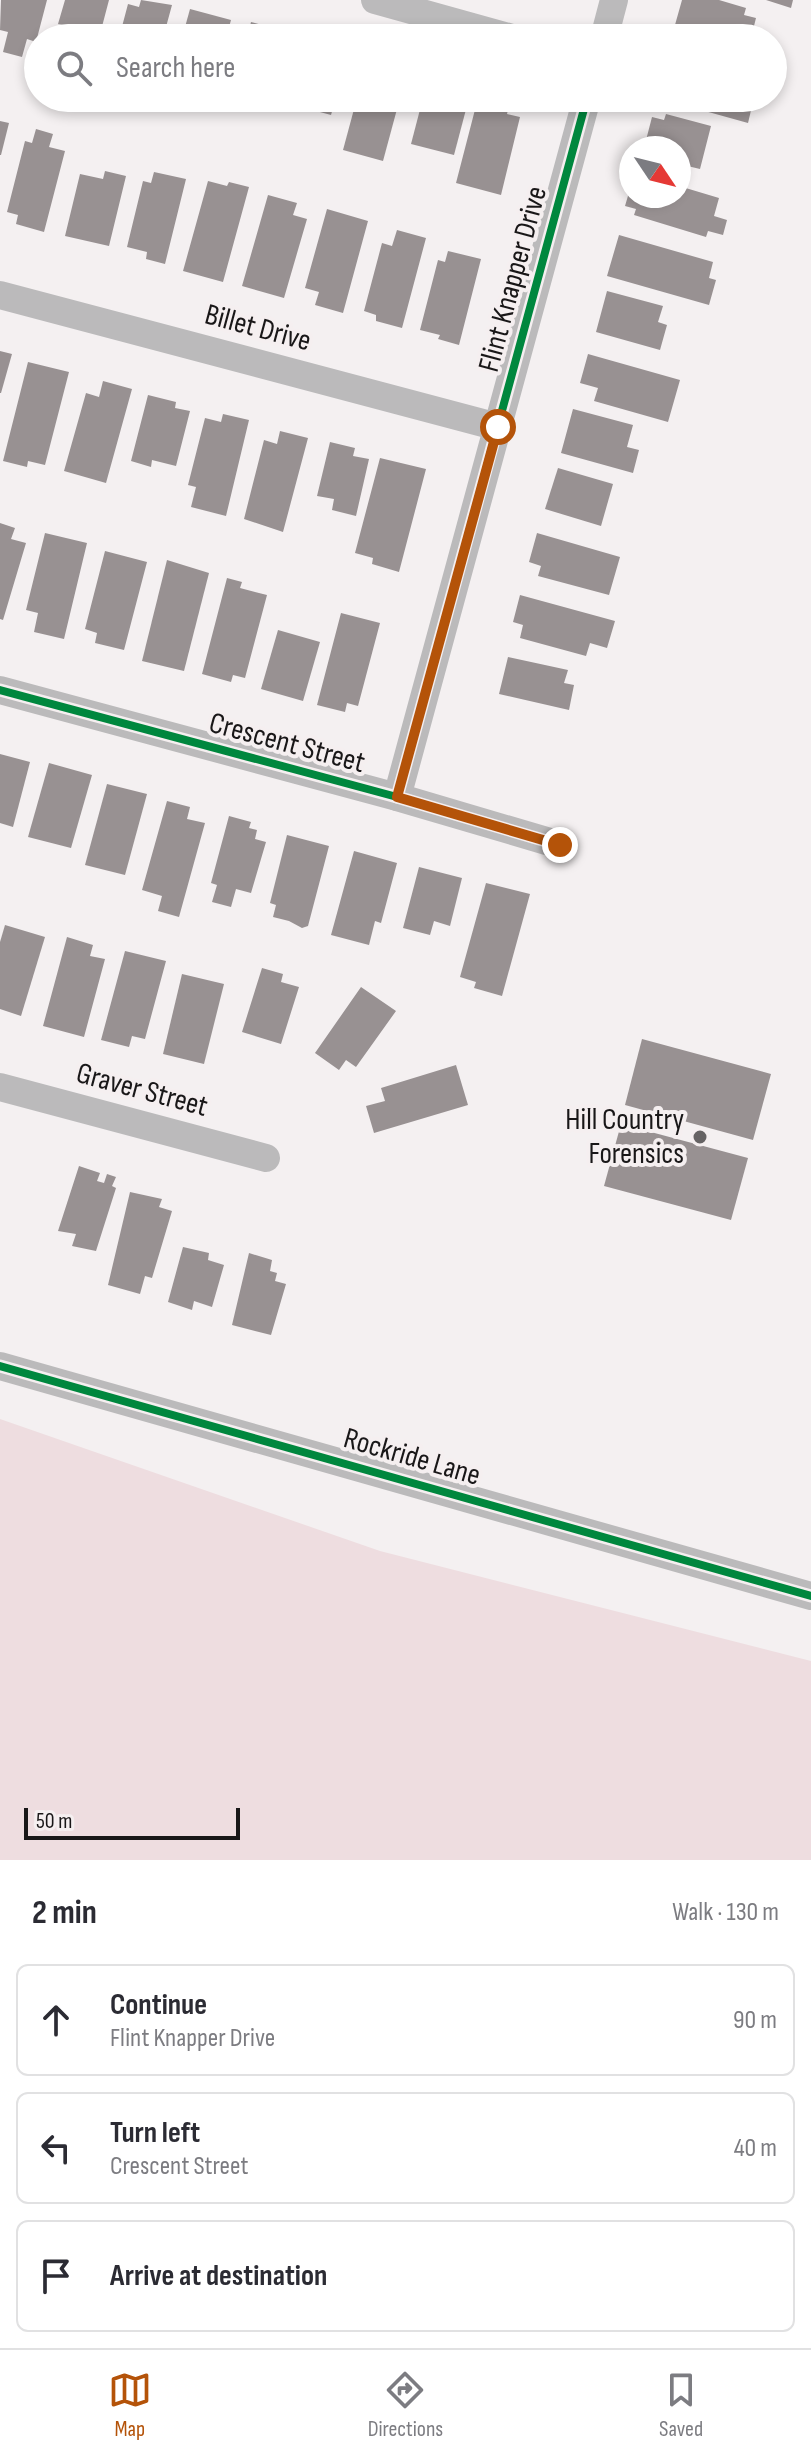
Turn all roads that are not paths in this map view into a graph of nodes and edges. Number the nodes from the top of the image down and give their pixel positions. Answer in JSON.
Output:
{"nodes":[{"id":1,"x":375,"y":0,"type":"edge"},
{"id":2,"x":614,"y":0,"type":"edge"},
{"id":3,"x":462,"y":24,"type":"edge"},
{"id":4,"x":608,"y":24,"type":"edge"},
{"id":5,"x":583,"y":112,"type":"edge"},
{"id":6,"x":0,"y":295,"type":"edge"},
{"id":7,"x":498,"y":427,"type":"junction"},
{"id":8,"x":0,"y":690,"type":"edge"},
{"id":9,"x":397,"y":797,"type":"junction"},
{"id":10,"x":560,"y":845,"type":"dead end"},
{"id":11,"x":0,"y":1087,"type":"edge"},
{"id":12,"x":266,"y":1158,"type":"dead end"},
{"id":13,"x":0,"y":1366,"type":"edge"},
{"id":14,"x":811,"y":1596,"type":"edge"}],
"edges":[{"from":1,"to":3,"type":"street"},
{"from":2,"to":4,"type":"street"},
{"from":5,"to":7,"type":"street","name":"Flint Knapper Drive"},
{"from":6,"to":7,"type":"street","name":"Billet Drive"},
{"from":7,"to":9,"type":"street","name":"Flint Knapper Drive"},
{"from":8,"to":9,"type":"street","name":"Crescent Street"},
{"from":9,"to":10,"type":"street","name":"Crescent Street"},
{"from":11,"to":12,"type":"street","name":"Graver Street"},
{"from":13,"to":14,"type":"street","name":"Rockride Lane"}]}
